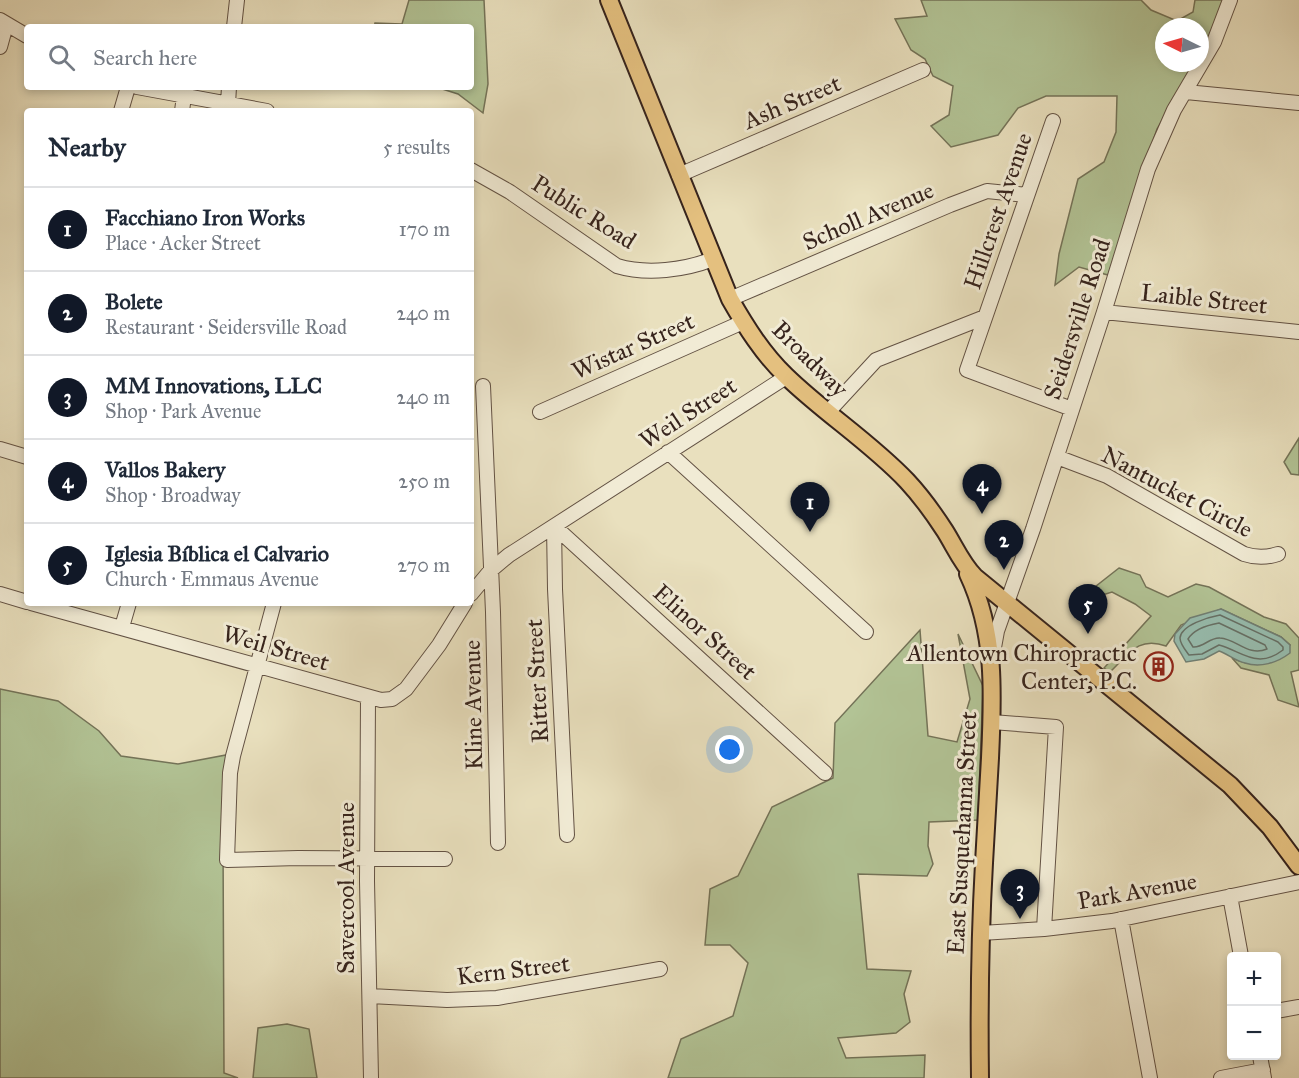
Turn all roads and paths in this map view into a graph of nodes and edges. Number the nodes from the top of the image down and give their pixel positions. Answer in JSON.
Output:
{"nodes":[{"id":1,"x":237,"y":0,"type":"edge"},
{"id":2,"x":609,"y":0,"type":"edge"},
{"id":3,"x":1230,"y":0,"type":"edge"},
{"id":4,"x":3,"y":22,"type":"edge"},
{"id":5,"x":234,"y":24,"type":"edge"},
{"id":6,"x":24,"y":34,"type":"edge"},
{"id":7,"x":0,"y":47,"type":"edge"},
{"id":8,"x":923,"y":70,"type":"dead end"},
{"id":9,"x":127,"y":90,"type":"edge"},
{"id":10,"x":153,"y":90,"type":"edge"},
{"id":11,"x":229,"y":90,"type":"edge"},
{"id":12,"x":1186,"y":92,"type":"junction"},
{"id":13,"x":184,"y":96,"type":"junction"},
{"id":14,"x":1299,"y":103,"type":"edge"},
{"id":15,"x":228,"y":104,"type":"junction"},
{"id":16,"x":122,"y":108,"type":"edge"},
{"id":17,"x":182,"y":108,"type":"edge"},
{"id":18,"x":250,"y":108,"type":"edge"},
{"id":19,"x":1053,"y":121,"type":"dead end"},
{"id":20,"x":474,"y":172,"type":"edge"},
{"id":21,"x":679,"y":175,"type":"junction"},
{"id":22,"x":1027,"y":195,"type":"junction"},
{"id":23,"x":713,"y":259,"type":"junction"},
{"id":24,"x":730,"y":299,"type":"junction"},
{"id":25,"x":1104,"y":312,"type":"junction"},
{"id":26,"x":985,"y":317,"type":"junction"},
{"id":27,"x":743,"y":322,"type":"junction"},
{"id":28,"x":1299,"y":332,"type":"edge"},
{"id":29,"x":786,"y":377,"type":"junction"},
{"id":30,"x":483,"y":386,"type":"dead end"},
{"id":31,"x":1072,"y":409,"type":"junction"},
{"id":32,"x":540,"y":412,"type":"dead end"},
{"id":33,"x":828,"y":412,"type":"junction"},
{"id":34,"x":0,"y":449,"type":"edge"},
{"id":35,"x":668,"y":452,"type":"junction"},
{"id":36,"x":24,"y":453,"type":"edge"},
{"id":37,"x":1057,"y":457,"type":"junction"},
{"id":38,"x":554,"y":525,"type":"junction"},
{"id":39,"x":1278,"y":554,"type":"dead end"},
{"id":40,"x":961,"y":560,"type":"junction"},
{"id":41,"x":491,"y":570,"type":"junction"},
{"id":42,"x":474,"y":586,"type":"edge"},
{"id":43,"x":0,"y":594,"type":"edge"},
{"id":44,"x":24,"y":601,"type":"edge"},
{"id":45,"x":1007,"y":603,"type":"junction"},
{"id":46,"x":44,"y":606,"type":"edge"},
{"id":47,"x":128,"y":606,"type":"edge"},
{"id":48,"x":273,"y":606,"type":"edge"},
{"id":49,"x":463,"y":606,"type":"edge"},
{"id":50,"x":122,"y":627,"type":"junction"},
{"id":51,"x":866,"y":632,"type":"dead end"},
{"id":52,"x":992,"y":661,"type":"junction"},
{"id":53,"x":257,"y":665,"type":"junction"},
{"id":54,"x":368,"y":698,"type":"junction"},
{"id":55,"x":992,"y":722,"type":"junction"},
{"id":56,"x":825,"y":773,"type":"dead end"},
{"id":57,"x":567,"y":835,"type":"dead end"},
{"id":58,"x":498,"y":843,"type":"dead end"},
{"id":59,"x":367,"y":859,"type":"junction"},
{"id":60,"x":445,"y":859,"type":"dead end"},
{"id":61,"x":1299,"y":866,"type":"edge"},
{"id":62,"x":1299,"y":882,"type":"edge"},
{"id":63,"x":1230,"y":896,"type":"junction"},
{"id":64,"x":1121,"y":919,"type":"junction"},
{"id":65,"x":1044,"y":929,"type":"junction"},
{"id":66,"x":981,"y":933,"type":"junction"},
{"id":67,"x":1240,"y":952,"type":"edge"},
{"id":68,"x":660,"y":969,"type":"dead end"},
{"id":69,"x":370,"y":996,"type":"junction"},
{"id":70,"x":1299,"y":1007,"type":"edge"},
{"id":71,"x":1281,"y":1010,"type":"edge"},
{"id":72,"x":1263,"y":1074,"type":"edge"},
{"id":73,"x":370,"y":1078,"type":"edge"},
{"id":74,"x":980,"y":1078,"type":"edge"},
{"id":75,"x":1150,"y":1078,"type":"edge"},
{"id":76,"x":1221,"y":1078,"type":"edge"}],
"edges":[{"from":1,"to":5,"type":"street"},
{"from":2,"to":21,"type":"main road","name":"Broadway"},
{"from":3,"to":12,"type":"street","name":"Seidersville Road"},
{"from":4,"to":6,"type":"street"},
{"from":4,"to":7,"type":"street"},
{"from":8,"to":21,"type":"street","name":"Ash Street"},
{"from":9,"to":16,"type":"street"},
{"from":10,"to":13,"type":"street"},
{"from":11,"to":15,"type":"street"},
{"from":12,"to":14,"type":"street"},
{"from":12,"to":25,"type":"street","name":"Seidersville Road"},
{"from":13,"to":15,"type":"street"},
{"from":13,"to":17,"type":"street"},
{"from":15,"to":18,"type":"street"},
{"from":19,"to":22,"type":"street","name":"Hillcrest Avenue"},
{"from":20,"to":23,"type":"street","name":"Public Road"},
{"from":21,"to":23,"type":"main road","name":"Broadway"},
{"from":22,"to":24,"type":"street","name":"Scholl Avenue"},
{"from":22,"to":26,"type":"street","name":"Hillcrest Avenue"},
{"from":23,"to":24,"type":"main road","name":"Broadway"},
{"from":24,"to":27,"type":"main road","name":"Broadway"},
{"from":25,"to":28,"type":"street","name":"Laible Street"},
{"from":25,"to":31,"type":"street","name":"Seidersville Road"},
{"from":26,"to":31,"type":"street","name":"Hillcrest Avenue"},
{"from":26,"to":33,"type":"street"},
{"from":27,"to":29,"type":"main road","name":"Broadway"},
{"from":27,"to":32,"type":"street","name":"Wistar Street"},
{"from":29,"to":33,"type":"main road","name":"Broadway"},
{"from":29,"to":35,"type":"street","name":"Weil Street"},
{"from":30,"to":41,"type":"street","name":"Kline Avenue"},
{"from":31,"to":37,"type":"street","name":"Seidersville Road"},
{"from":33,"to":40,"type":"main road","name":"Broadway"},
{"from":34,"to":36,"type":"street"},
{"from":35,"to":38,"type":"street","name":"Weil Street"},
{"from":35,"to":51,"type":"street"},
{"from":37,"to":39,"type":"street","name":"Nantucket Circle"},
{"from":37,"to":45,"type":"street","name":"Seidersville Road"},
{"from":38,"to":41,"type":"street","name":"Weil Street"},
{"from":38,"to":56,"type":"street","name":"Elinor Street"},
{"from":38,"to":57,"type":"street","name":"Ritter Street"},
{"from":40,"to":45,"type":"main road","name":"Broadway"},
{"from":40,"to":52,"type":"main road","name":"East Susquehanna Street"},
{"from":41,"to":42,"type":"street","name":"Weil Street"},
{"from":41,"to":58,"type":"street","name":"Kline Avenue"},
{"from":43,"to":44,"type":"street","name":"Weil Street"},
{"from":45,"to":52,"type":"street","name":"Seidersville Road"},
{"from":45,"to":61,"type":"main road","name":"Broadway"},
{"from":46,"to":50,"type":"street","name":"Weil Street"},
{"from":47,"to":50,"type":"street"},
{"from":48,"to":53,"type":"street"},
{"from":49,"to":54,"type":"street","name":"Weil Street"},
{"from":50,"to":53,"type":"street","name":"Weil Street"},
{"from":52,"to":55,"type":"main road","name":"East Susquehanna Street"},
{"from":53,"to":54,"type":"street","name":"Weil Street"},
{"from":53,"to":59,"type":"street"},
{"from":54,"to":59,"type":"street","name":"Savercool Avenue"},
{"from":55,"to":65,"type":"street"},
{"from":55,"to":66,"type":"main road","name":"East Susquehanna Street"},
{"from":59,"to":60,"type":"street"},
{"from":59,"to":69,"type":"street","name":"Savercool Avenue"},
{"from":62,"to":63,"type":"street","name":"Park Avenue"},
{"from":63,"to":64,"type":"street","name":"Park Avenue"},
{"from":63,"to":67,"type":"street"},
{"from":64,"to":65,"type":"street","name":"Park Avenue"},
{"from":64,"to":75,"type":"street"},
{"from":65,"to":66,"type":"street","name":"Park Avenue"},
{"from":66,"to":74,"type":"main road","name":"East Susquehanna Street"},
{"from":68,"to":69,"type":"street","name":"Kern Street"},
{"from":69,"to":73,"type":"street","name":"Savercool Avenue"},
{"from":70,"to":71,"type":"street"},
{"from":72,"to":76,"type":"street"}]}
